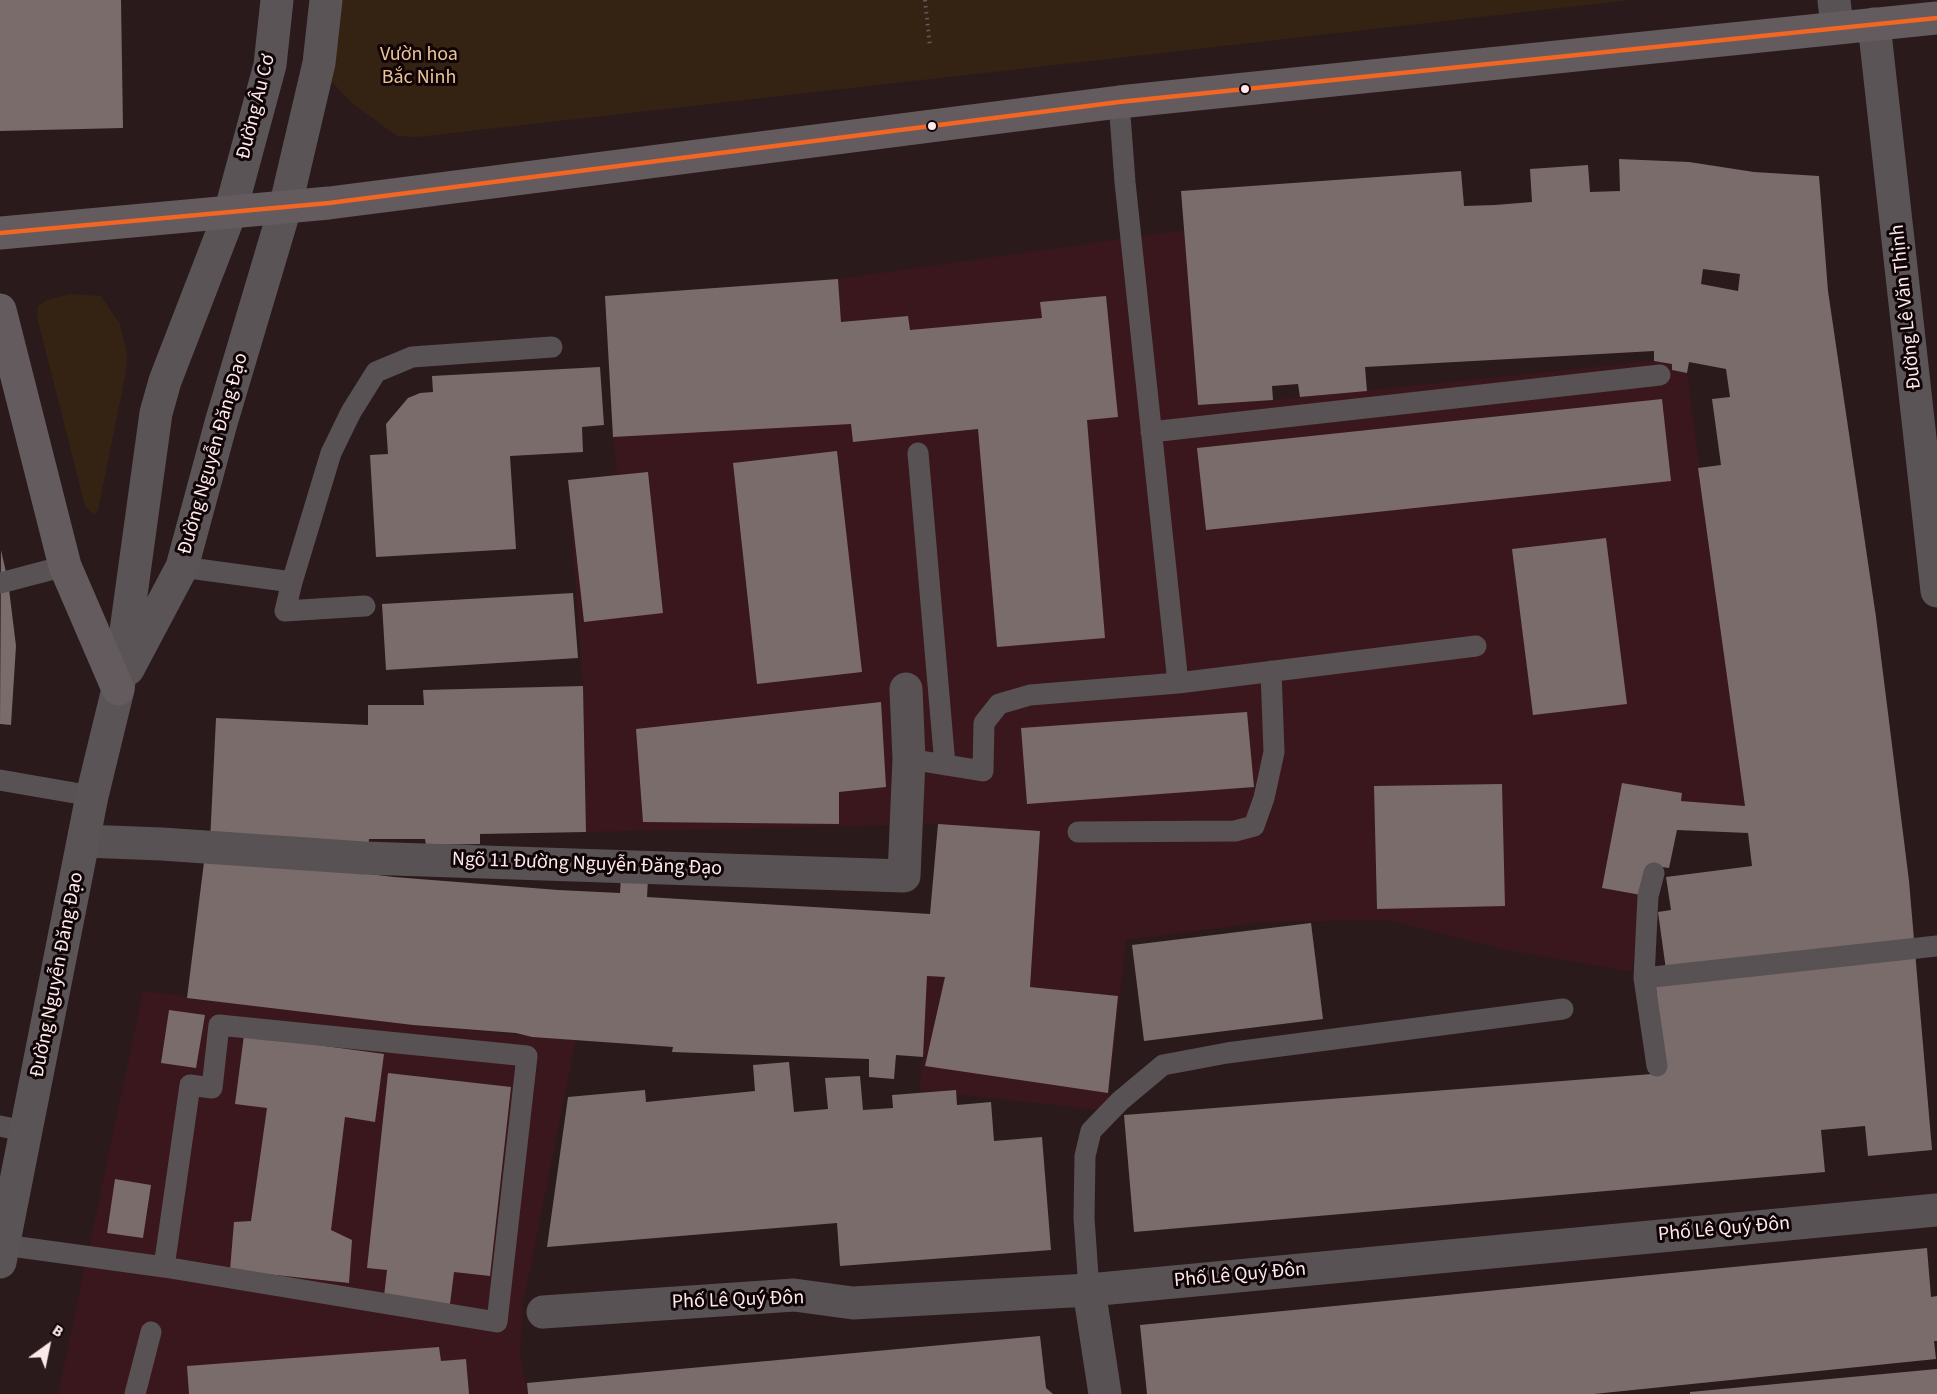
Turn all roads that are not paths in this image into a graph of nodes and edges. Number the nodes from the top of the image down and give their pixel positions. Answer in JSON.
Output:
{"nodes":[{"id":1,"x":277,"y":0,"type":"edge"},
{"id":2,"x":326,"y":0,"type":"edge"},
{"id":3,"x":1836,"y":13,"type":"edge"},
{"id":4,"x":1937,"y":18,"type":"edge"},
{"id":5,"x":1874,"y":24,"type":"junction"},
{"id":6,"x":1119,"y":102,"type":"junction"},
{"id":7,"x":285,"y":208,"type":"junction"},
{"id":8,"x":230,"y":213,"type":"junction"},
{"id":9,"x":0,"y":233,"type":"edge"},
{"id":10,"x":0,"y":310,"type":"edge"},
{"id":11,"x":552,"y":347,"type":"dead end"},
{"id":12,"x":1660,"y":375,"type":"dead end"},
{"id":13,"x":1151,"y":432,"type":"junction"},
{"id":14,"x":918,"y":453,"type":"dead end"},
{"id":15,"x":65,"y":566,"type":"junction"},
{"id":16,"x":182,"y":567,"type":"junction"},
{"id":17,"x":292,"y":582,"type":"junction"},
{"id":18,"x":0,"y":583,"type":"edge"},
{"id":19,"x":1937,"y":591,"type":"edge"},
{"id":20,"x":365,"y":606,"type":"dead end"},
{"id":21,"x":1476,"y":646,"type":"dead end"},
{"id":22,"x":1271,"y":671,"type":"junction"},
{"id":23,"x":1178,"y":683,"type":"junction"},
{"id":24,"x":117,"y":689,"type":"junction"},
{"id":25,"x":906,"y":689,"type":"dead end"},
{"id":26,"x":909,"y":759,"type":"junction"},
{"id":27,"x":945,"y":765,"type":"junction"},
{"id":28,"x":0,"y":780,"type":"edge"},
{"id":29,"x":92,"y":796,"type":"junction"},
{"id":30,"x":1078,"y":832,"type":"dead end"},
{"id":31,"x":84,"y":841,"type":"junction"},
{"id":32,"x":1654,"y":873,"type":"dead end"},
{"id":33,"x":1937,"y":946,"type":"edge"},
{"id":34,"x":1644,"y":978,"type":"junction"},
{"id":35,"x":1563,"y":1009,"type":"dead end"},
{"id":36,"x":1657,"y":1066,"type":"dead end"},
{"id":37,"x":14,"y":1129,"type":"edge"},
{"id":38,"x":1937,"y":1210,"type":"edge"},
{"id":39,"x":2,"y":1253,"type":"edge"},
{"id":40,"x":164,"y":1267,"type":"junction"},
{"id":41,"x":1089,"y":1290,"type":"junction"},
{"id":42,"x":543,"y":1312,"type":"dead end"},
{"id":43,"x":151,"y":1332,"type":"dead end"},
{"id":44,"x":135,"y":1394,"type":"edge"},
{"id":45,"x":1105,"y":1394,"type":"edge"}],
"edges":[{"from":1,"to":8,"type":"main road","name":"Đường Âu Cơ"},
{"from":2,"to":7,"type":"main road"},
{"from":3,"to":5,"type":"main road"},
{"from":3,"to":6,"type":"main road"},
{"from":4,"to":5,"type":"main road"},
{"from":5,"to":19,"type":"main road","name":"Đường Lê Văn Thịnh"},
{"from":6,"to":7,"type":"main road"},
{"from":6,"to":13,"type":"lane"},
{"from":7,"to":8,"type":"main road"},
{"from":7,"to":16,"type":"main road","name":"Đường Nguyễn Đăng Đạo"},
{"from":8,"to":9,"type":"main road"},
{"from":8,"to":24,"type":"main road","name":"Đường Nguyễn Đăng Đạo"},
{"from":10,"to":15,"type":"main road"},
{"from":11,"to":17,"type":"lane"},
{"from":12,"to":13,"type":"lane"},
{"from":13,"to":23,"type":"lane"},
{"from":14,"to":27,"type":"lane"},
{"from":15,"to":18,"type":"lane"},
{"from":15,"to":24,"type":"main road"},
{"from":16,"to":17,"type":"lane"},
{"from":16,"to":24,"type":"main road","name":"Đường Nguyễn Đăng Đạo"},
{"from":17,"to":20,"type":"lane"},
{"from":21,"to":22,"type":"lane"},
{"from":22,"to":23,"type":"lane"},
{"from":22,"to":30,"type":"lane"},
{"from":23,"to":27,"type":"lane"},
{"from":24,"to":29,"type":"main road","name":"Đường Nguyễn Đăng Đạo"},
{"from":25,"to":26,"type":"street","name":"Ngõ 11 Đường Nguyễn Đăng Đạo"},
{"from":26,"to":27,"type":"lane"},
{"from":26,"to":31,"type":"street","name":"Ngõ 11 Đường Nguyễn Đăng Đạo"},
{"from":28,"to":29,"type":"lane"},
{"from":29,"to":31,"type":"main road","name":"Đường Nguyễn Đăng Đạo"},
{"from":31,"to":37,"type":"main road","name":"Đường Nguyễn Đăng Đạo"},
{"from":32,"to":34,"type":"lane"},
{"from":33,"to":34,"type":"lane"},
{"from":34,"to":36,"type":"lane"},
{"from":35,"to":41,"type":"lane"},
{"from":37,"to":39,"type":"main road","name":"Đường Nguyễn Đăng Đạo"},
{"from":38,"to":41,"type":"street","name":"Phố Lê Quý Đôn"},
{"from":39,"to":40,"type":"lane"},
{"from":40,"to":40,"type":"lane"},
{"from":41,"to":42,"type":"street","name":"Phố Lê Quý Đôn"},
{"from":41,"to":45,"type":"street"},
{"from":43,"to":44,"type":"lane"}]}
